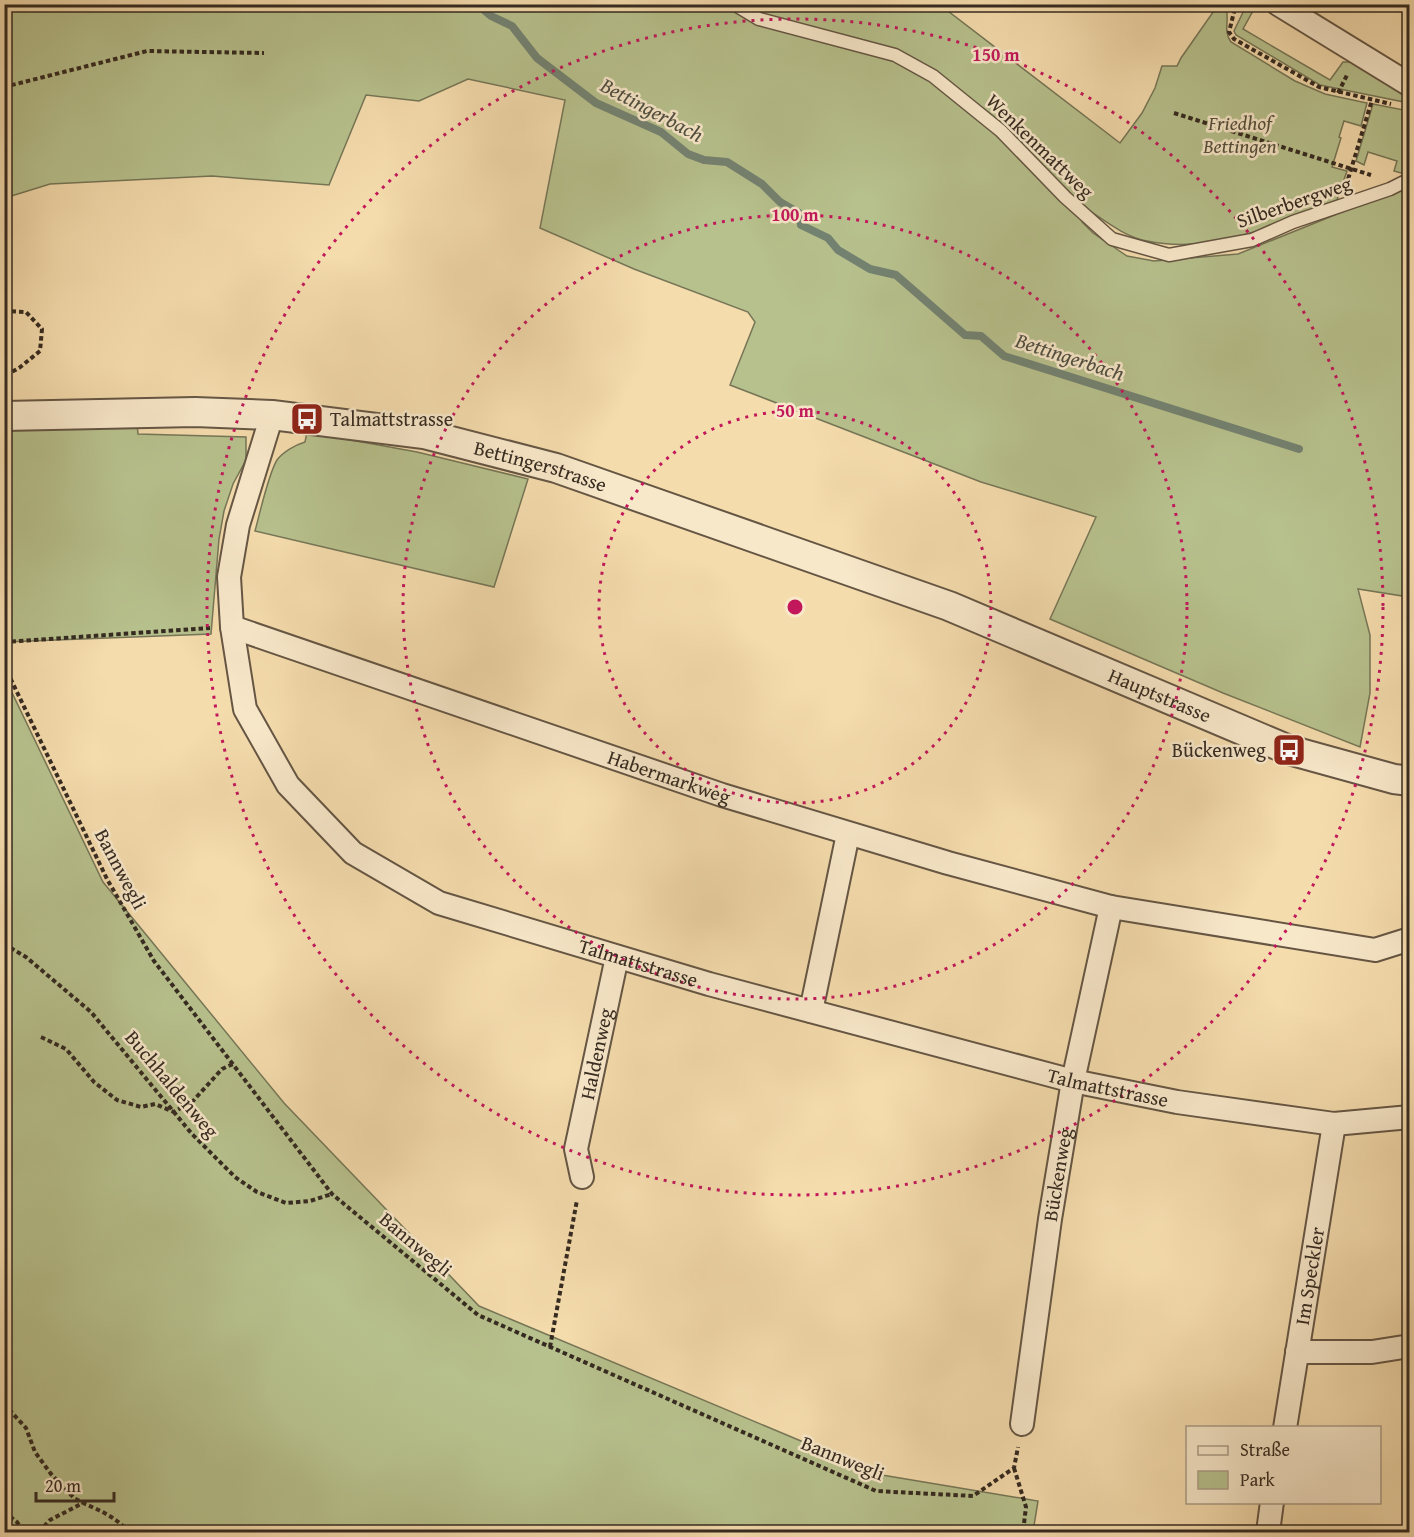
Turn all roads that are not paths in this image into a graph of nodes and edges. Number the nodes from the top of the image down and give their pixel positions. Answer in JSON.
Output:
{"nodes":[{"id":1,"x":734,"y":4,"type":"edge"},
{"id":2,"x":1278,"y":4,"type":"edge"},
{"id":3,"x":1410,"y":85,"type":"edge"},
{"id":4,"x":1405,"y":181,"type":"edge"},
{"id":5,"x":1089,"y":220,"type":"joint"},
{"id":6,"x":272,"y":415,"type":"junction"},
{"id":7,"x":4,"y":416,"type":"edge"},
{"id":8,"x":949,"y":606,"type":"joint"},
{"id":9,"x":232,"y":627,"type":"junction"},
{"id":10,"x":1410,"y":781,"type":"edge"},
{"id":11,"x":848,"y":834,"type":"junction"},
{"id":12,"x":1112,"y":907,"type":"junction"},
{"id":13,"x":1410,"y":939,"type":"edge"},
{"id":14,"x":616,"y":957,"type":"junction"},
{"id":15,"x":811,"y":1011,"type":"junction"},
{"id":16,"x":1073,"y":1081,"type":"junction"},
{"id":17,"x":1410,"y":1117,"type":"edge"},
{"id":18,"x":1334,"y":1124,"type":"junction"},
{"id":19,"x":582,"y":1177,"type":"road end"},
{"id":20,"x":1410,"y":1346,"type":"edge"},
{"id":21,"x":1297,"y":1352,"type":"junction"},
{"id":22,"x":1022,"y":1424,"type":"road end"},
{"id":23,"x":1285,"y":1426,"type":"edge"},
{"id":24,"x":1272,"y":1504,"type":"edge"},
{"id":25,"x":1268,"y":1533,"type":"edge"}],
"edges":[{"from":1,"to":5,"type":"lane","name":"Wenkenmattweg"},
{"from":2,"to":3,"type":"street"},
{"from":4,"to":5,"type":"lane","name":"Silberbergweg"},
{"from":6,"to":7,"type":"street","name":"Bettingerstrasse"},
{"from":6,"to":8,"type":"street","name":"Bettingerstrasse"},
{"from":6,"to":9,"type":"street","name":"Talmattstrasse"},
{"from":8,"to":10,"type":"street","name":"Hauptstrasse"},
{"from":9,"to":11,"type":"street","name":"Habermarkweg"},
{"from":9,"to":14,"type":"street","name":"Talmattstrasse"},
{"from":11,"to":12,"type":"street","name":"Habermarkweg"},
{"from":11,"to":15,"type":"street"},
{"from":12,"to":13,"type":"street"},
{"from":12,"to":16,"type":"street","name":"Bückenweg"},
{"from":14,"to":15,"type":"street","name":"Talmattstrasse"},
{"from":14,"to":19,"type":"street","name":"Haldenweg"},
{"from":15,"to":16,"type":"street","name":"Talmattstrasse"},
{"from":16,"to":18,"type":"street","name":"Talmattstrasse"},
{"from":16,"to":22,"type":"street","name":"Bückenweg"},
{"from":17,"to":18,"type":"street","name":"Talmattstrasse"},
{"from":18,"to":21,"type":"street","name":"Im Speckler"},
{"from":20,"to":21,"type":"street"},
{"from":21,"to":23,"type":"street","name":"Im Speckler"},
{"from":24,"to":25,"type":"street"}]}
